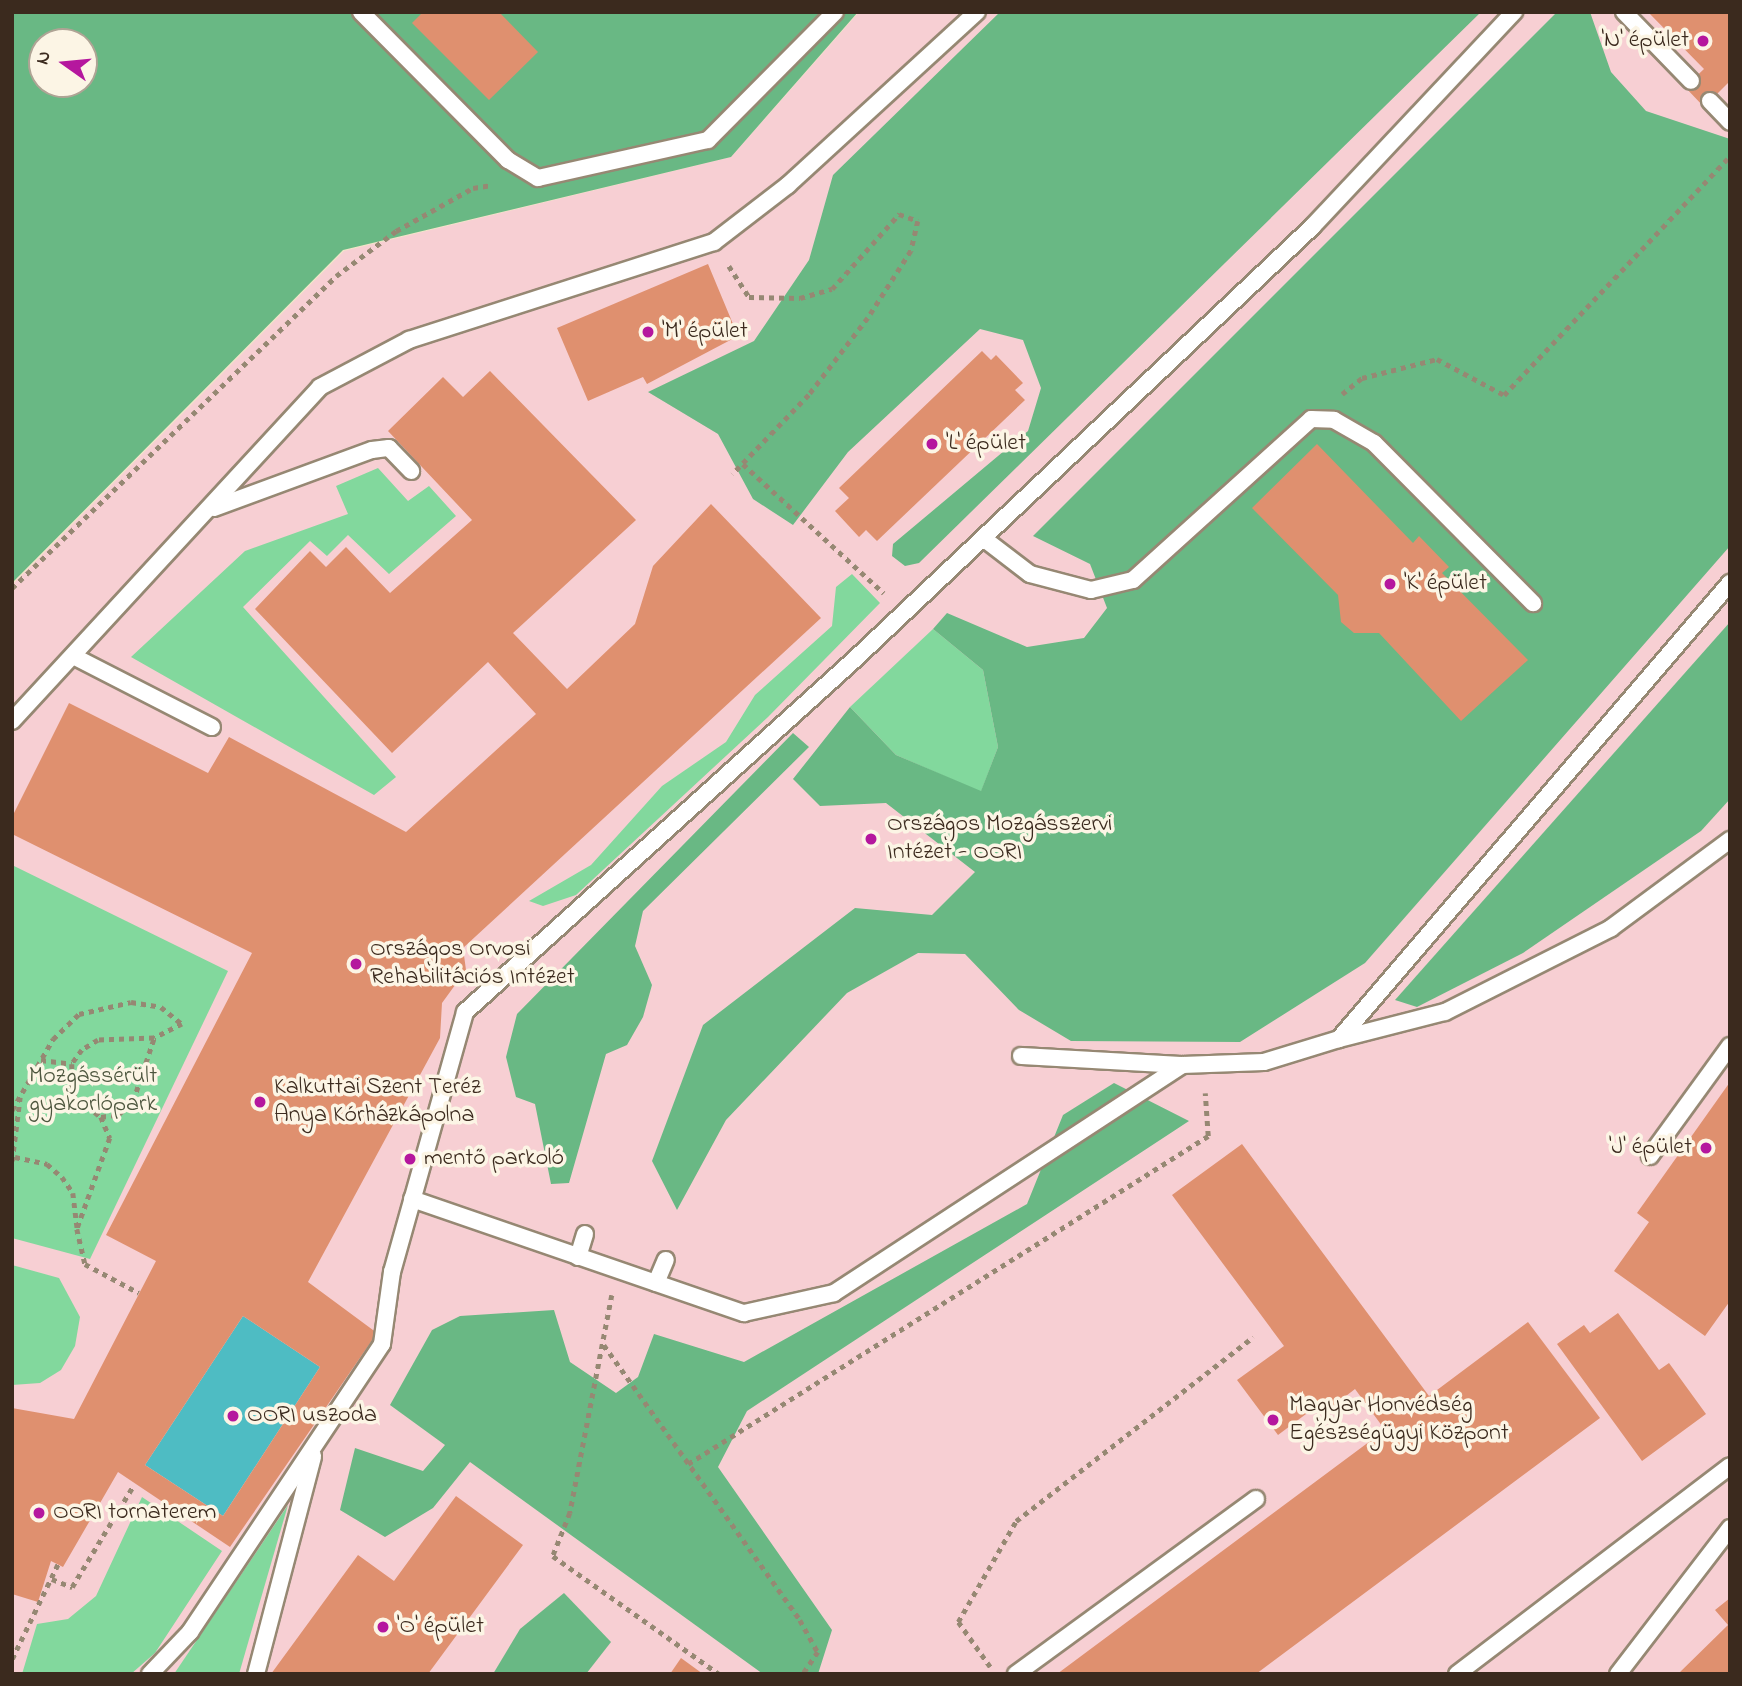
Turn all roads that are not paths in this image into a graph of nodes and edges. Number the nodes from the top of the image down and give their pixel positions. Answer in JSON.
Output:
{"nodes":[{"id":1,"x":835,"y":12,"type":"edge"},
{"id":2,"x":977,"y":12,"type":"edge"},
{"id":3,"x":1514,"y":12,"type":"edge"},
{"id":4,"x":1624,"y":12,"type":"edge"},
{"id":5,"x":362,"y":13,"type":"edge"},
{"id":6,"x":1691,"y":81,"type":"dead end"},
{"id":7,"x":1710,"y":101,"type":"dead end"},
{"id":8,"x":1730,"y":122,"type":"edge"},
{"id":9,"x":411,"y":471,"type":"dead end"},
{"id":10,"x":211,"y":509,"type":"junction"},
{"id":11,"x":983,"y":538,"type":"junction"},
{"id":12,"x":1730,"y":583,"type":"edge"},
{"id":13,"x":1532,"y":603,"type":"dead end"},
{"id":14,"x":72,"y":656,"type":"junction"},
{"id":15,"x":12,"y":721,"type":"edge"},
{"id":16,"x":212,"y":727,"type":"dead end"},
{"id":17,"x":1730,"y":840,"type":"edge"},
{"id":18,"x":1339,"y":1039,"type":"junction"},
{"id":19,"x":1730,"y":1046,"type":"edge"},
{"id":20,"x":1021,"y":1056,"type":"dead end"},
{"id":21,"x":1182,"y":1065,"type":"junction"},
{"id":22,"x":1650,"y":1156,"type":"dead end"},
{"id":23,"x":412,"y":1199,"type":"junction"},
{"id":24,"x":585,"y":1234,"type":"dead end"},
{"id":25,"x":579,"y":1257,"type":"junction"},
{"id":26,"x":666,"y":1260,"type":"dead end"},
{"id":27,"x":656,"y":1283,"type":"junction"},
{"id":28,"x":316,"y":1446,"type":"junction"},
{"id":29,"x":1730,"y":1465,"type":"edge"},
{"id":30,"x":1256,"y":1499,"type":"dead end"},
{"id":31,"x":1730,"y":1528,"type":"edge"},
{"id":32,"x":150,"y":1674,"type":"edge"},
{"id":33,"x":256,"y":1674,"type":"edge"},
{"id":34,"x":1016,"y":1674,"type":"edge"},
{"id":35,"x":1457,"y":1674,"type":"edge"},
{"id":36,"x":1618,"y":1674,"type":"edge"}],
"edges":[{"from":1,"to":5,"type":"lane"},
{"from":2,"to":10,"type":"lane"},
{"from":3,"to":11,"type":"lane"},
{"from":4,"to":6,"type":"lane"},
{"from":7,"to":8,"type":"lane"},
{"from":9,"to":10,"type":"lane"},
{"from":10,"to":14,"type":"lane"},
{"from":11,"to":13,"type":"lane"},
{"from":11,"to":23,"type":"lane"},
{"from":12,"to":18,"type":"lane"},
{"from":14,"to":15,"type":"lane"},
{"from":14,"to":16,"type":"lane"},
{"from":17,"to":18,"type":"lane"},
{"from":18,"to":21,"type":"lane"},
{"from":19,"to":22,"type":"lane"},
{"from":20,"to":21,"type":"lane"},
{"from":21,"to":27,"type":"lane"},
{"from":23,"to":25,"type":"lane"},
{"from":23,"to":28,"type":"lane"},
{"from":24,"to":25,"type":"lane"},
{"from":25,"to":27,"type":"lane"},
{"from":26,"to":27,"type":"lane"},
{"from":28,"to":32,"type":"lane"},
{"from":28,"to":33,"type":"lane"},
{"from":29,"to":35,"type":"lane"},
{"from":30,"to":34,"type":"lane"},
{"from":31,"to":36,"type":"lane"}]}
